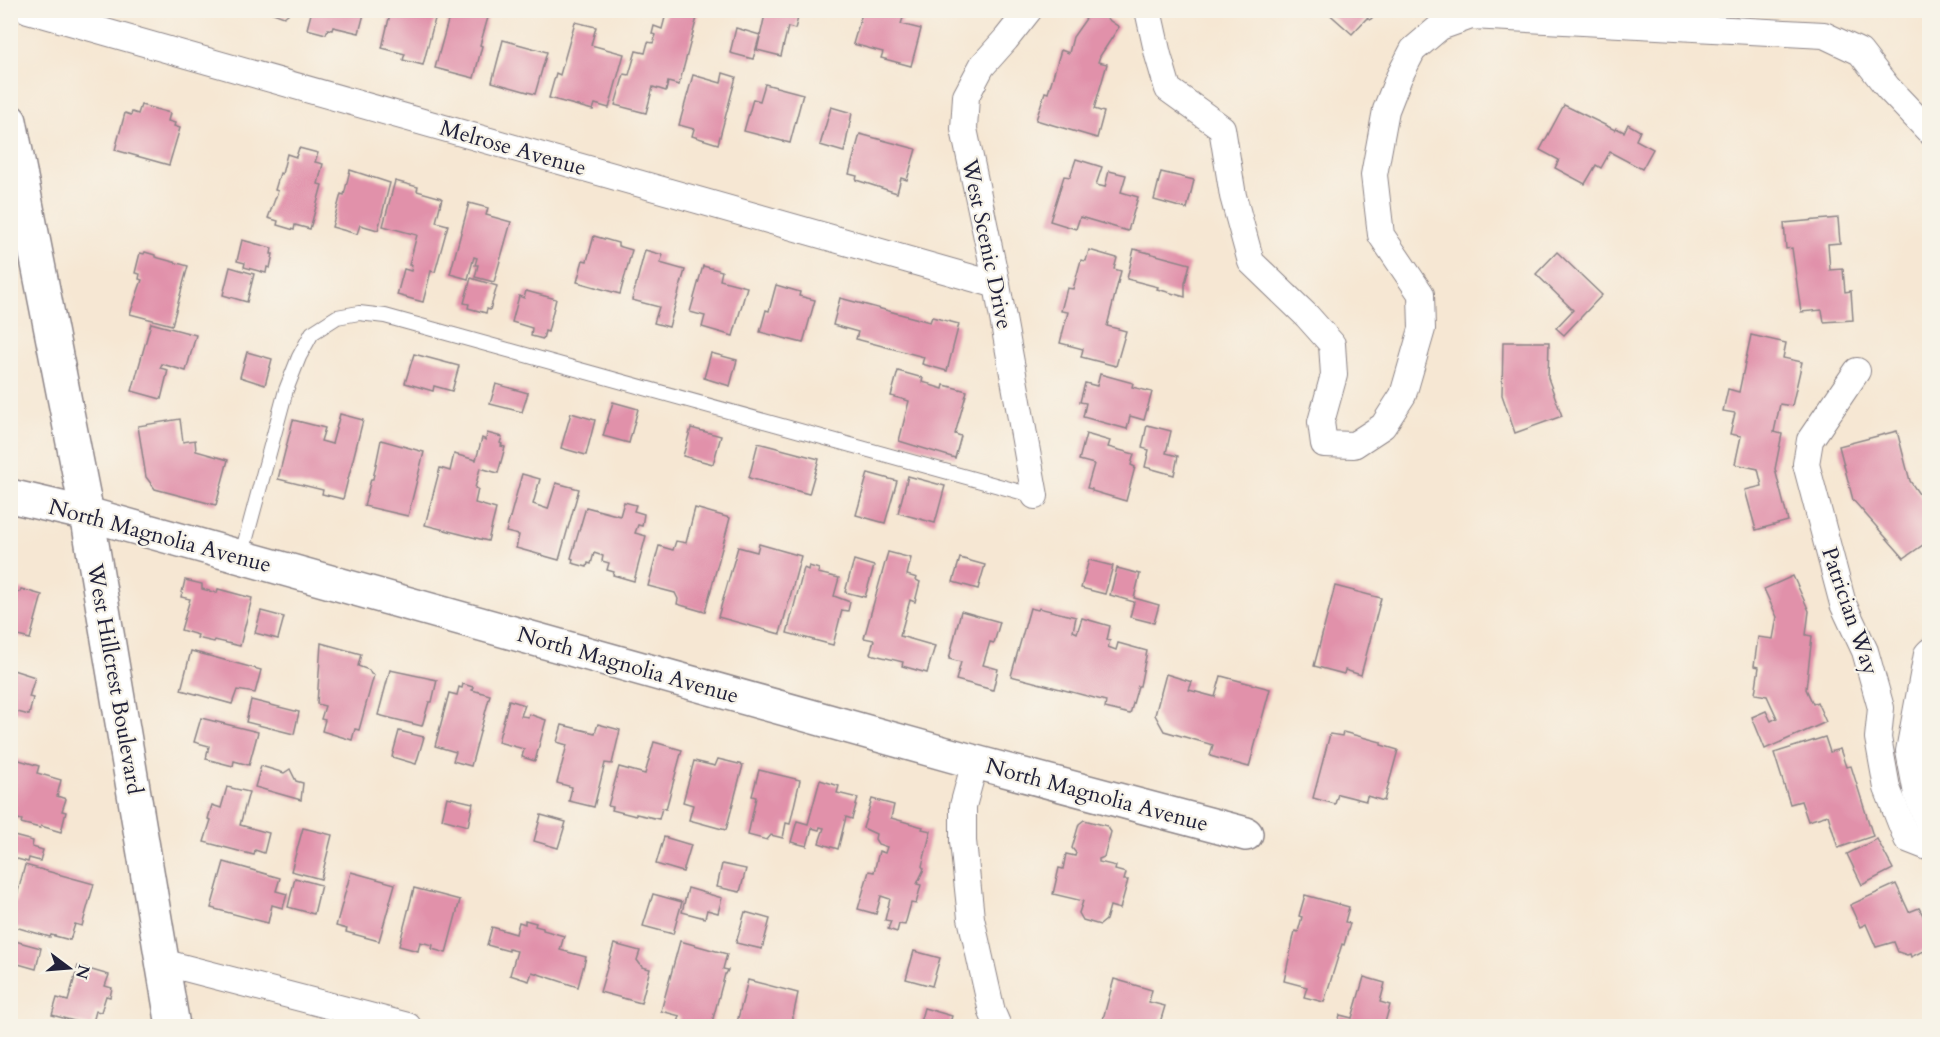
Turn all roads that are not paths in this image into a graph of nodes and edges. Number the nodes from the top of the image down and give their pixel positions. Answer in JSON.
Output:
{"nodes":[{"id":1,"x":28,"y":10,"type":"edge"},
{"id":2,"x":1029,"y":10,"type":"edge"},
{"id":3,"x":1148,"y":10,"type":"edge"},
{"id":4,"x":10,"y":121,"type":"edge"},
{"id":5,"x":1929,"y":132,"type":"edge"},
{"id":6,"x":997,"y":285,"type":"junction"},
{"id":7,"x":1857,"y":371,"type":"dead end"},
{"id":8,"x":10,"y":496,"type":"edge"},
{"id":9,"x":1035,"y":496,"type":"joint"},
{"id":10,"x":87,"y":514,"type":"junction"},
{"id":11,"x":241,"y":557,"type":"junction"},
{"id":12,"x":1929,"y":651,"type":"edge"},
{"id":13,"x":975,"y":762,"type":"junction"},
{"id":14,"x":1929,"y":828,"type":"edge"},
{"id":15,"x":1246,"y":834,"type":"dead end"},
{"id":16,"x":1929,"y":848,"type":"edge"},
{"id":17,"x":162,"y":962,"type":"junction"},
{"id":18,"x":173,"y":1026,"type":"edge"},
{"id":19,"x":408,"y":1026,"type":"edge"},
{"id":20,"x":998,"y":1026,"type":"edge"}],
"edges":[{"from":1,"to":6,"type":"street","name":"Melrose Avenue"},
{"from":2,"to":6,"type":"street","name":"West Scenic Drive"},
{"from":3,"to":5,"type":"street"},
{"from":4,"to":10,"type":"street","name":"West Hillcrest Boulevard"},
{"from":6,"to":9,"type":"street","name":"West Scenic Drive"},
{"from":7,"to":16,"type":"street","name":"Patrician Way"},
{"from":8,"to":10,"type":"street","name":"North Magnolia Avenue"},
{"from":9,"to":11,"type":"lane"},
{"from":10,"to":11,"type":"street","name":"North Magnolia Avenue"},
{"from":10,"to":17,"type":"street","name":"West Hillcrest Boulevard"},
{"from":11,"to":13,"type":"street","name":"North Magnolia Avenue"},
{"from":12,"to":14,"type":"street"},
{"from":13,"to":15,"type":"street","name":"North Magnolia Avenue"},
{"from":13,"to":20,"type":"street"},
{"from":17,"to":18,"type":"street","name":"West Hillcrest Boulevard"},
{"from":17,"to":19,"type":"street"}]}
